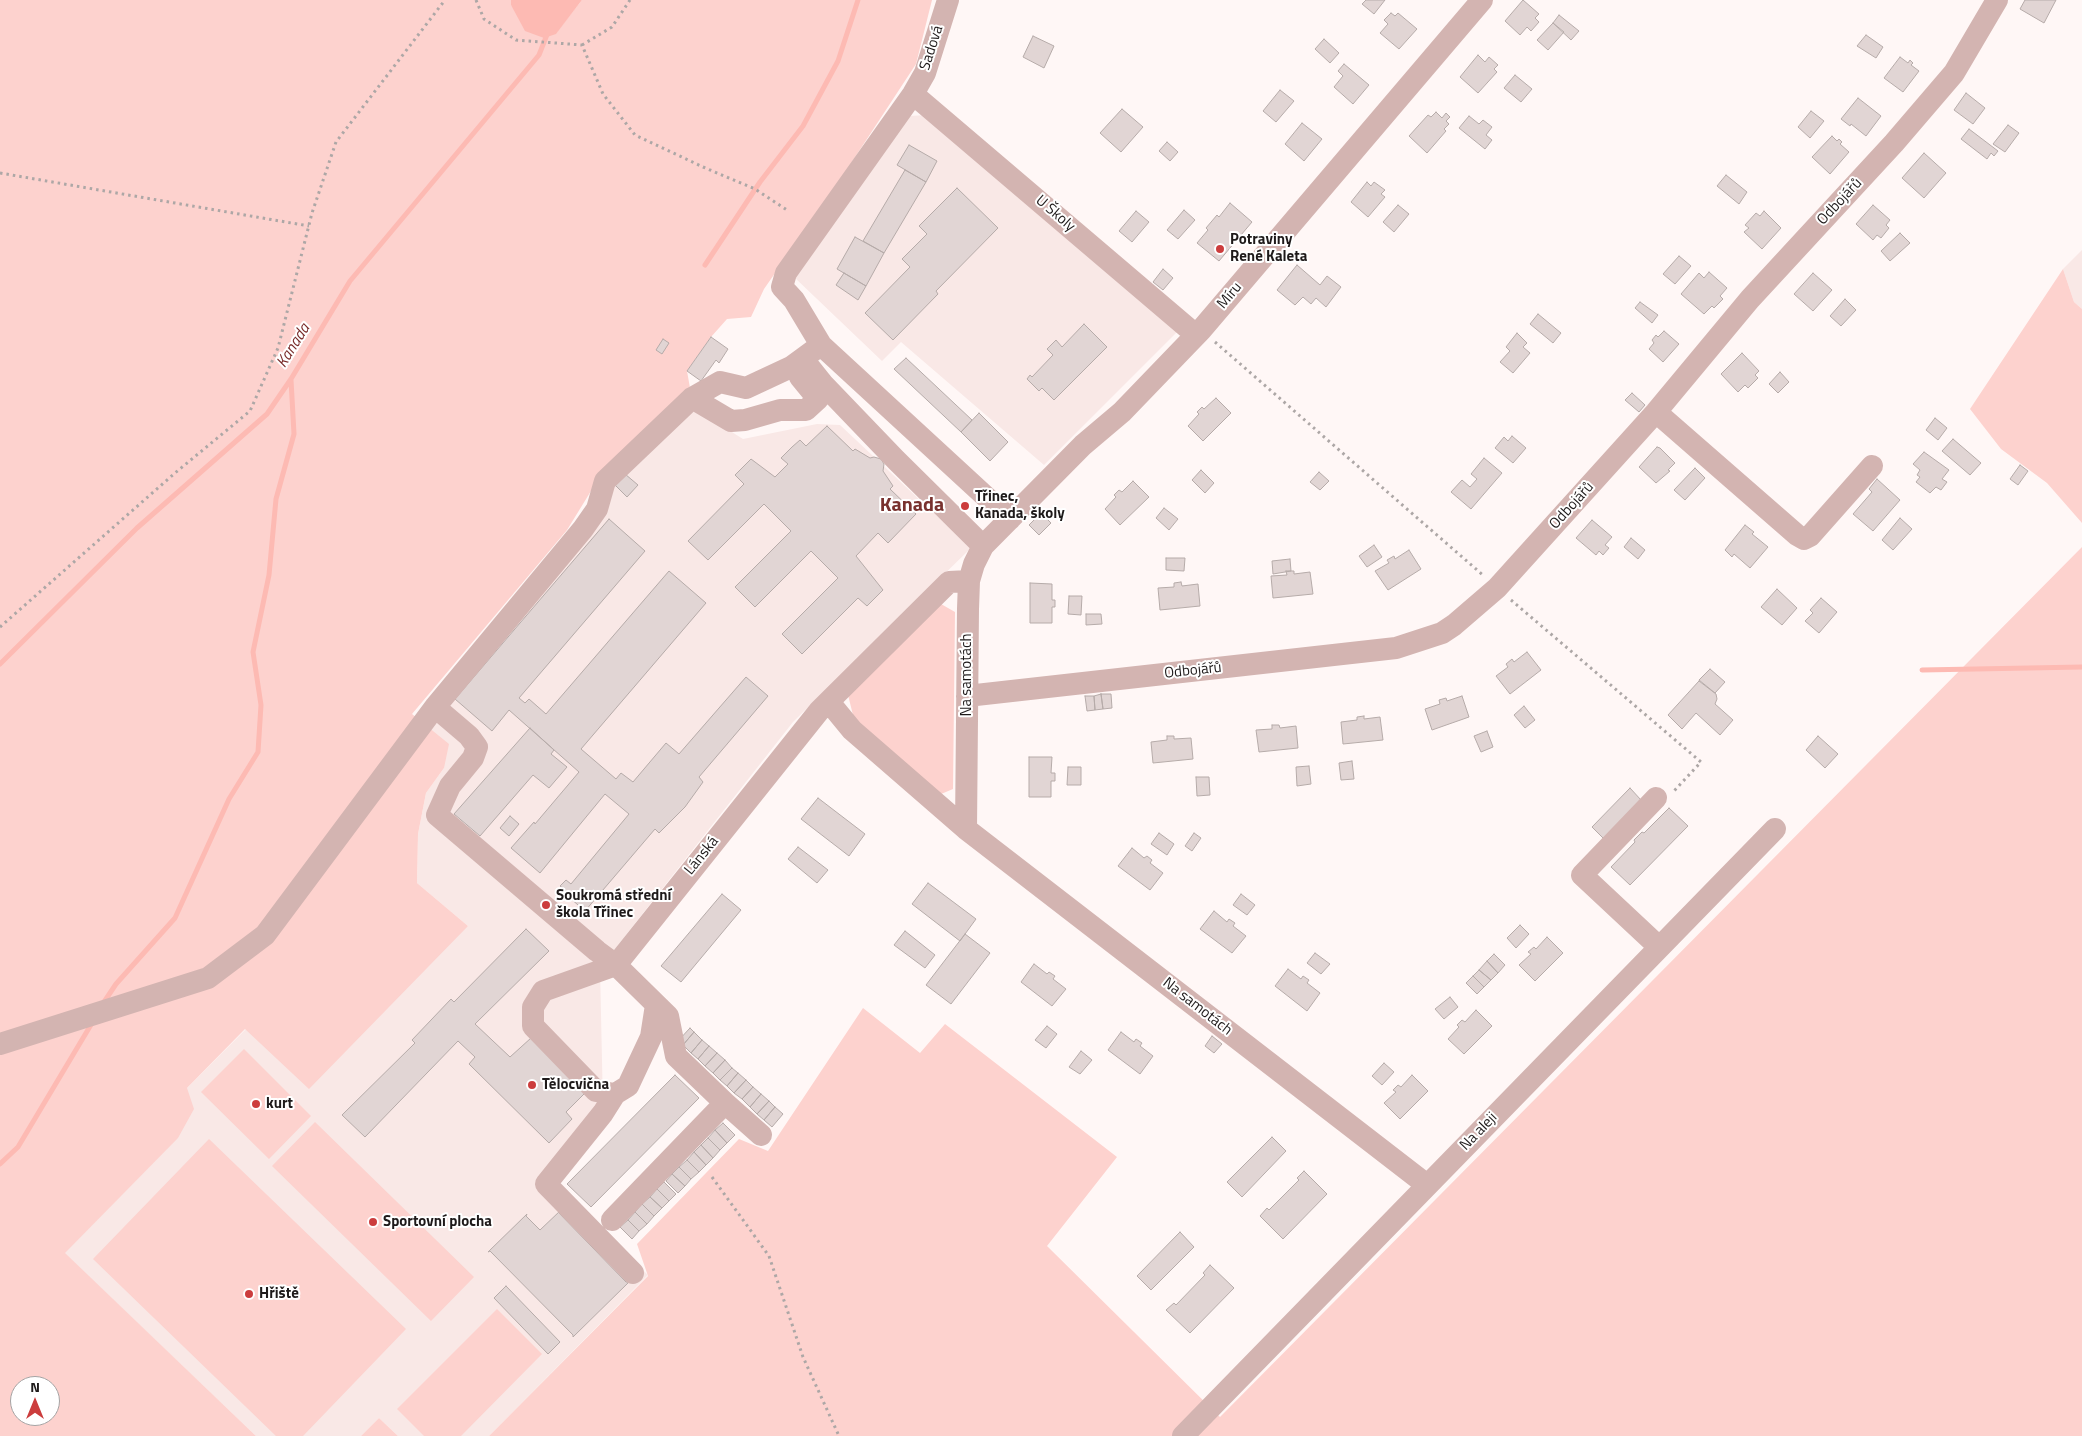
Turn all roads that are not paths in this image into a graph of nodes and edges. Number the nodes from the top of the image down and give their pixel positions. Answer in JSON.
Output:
{"nodes":[{"id":1,"x":948,"y":0,"type":"edge"},
{"id":2,"x":1482,"y":0,"type":"edge"},
{"id":3,"x":1997,"y":0,"type":"edge"},
{"id":4,"x":913,"y":94,"type":"junction"},
{"id":5,"x":1198,"y":333,"type":"junction"},
{"id":6,"x":821,"y":345,"type":"junction"},
{"id":7,"x":797,"y":363,"type":"junction"},
{"id":8,"x":692,"y":398,"type":"junction"},
{"id":9,"x":1656,"y":412,"type":"junction"},
{"id":10,"x":1872,"y":466,"type":"dead end"},
{"id":11,"x":1010,"y":519,"type":"junction"},
{"id":12,"x":983,"y":546,"type":"junction"},
{"id":13,"x":970,"y":581,"type":"junction"},
{"id":14,"x":967,"y":696,"type":"junction"},
{"id":15,"x":829,"y":702,"type":"junction"},
{"id":16,"x":435,"y":707,"type":"junction"},
{"id":17,"x":1656,"y":798,"type":"road end"},
{"id":18,"x":966,"y":829,"type":"junction"},
{"id":19,"x":1775,"y":829,"type":"dead end"},
{"id":20,"x":1659,"y":947,"type":"junction"},
{"id":21,"x":616,"y":965,"type":"junction"},
{"id":22,"x":656,"y":1006,"type":"junction"},
{"id":23,"x":0,"y":1044,"type":"edge"},
{"id":24,"x":615,"y":1094,"type":"junction"},
{"id":25,"x":725,"y":1103,"type":"junction"},
{"id":26,"x":761,"y":1134,"type":"dead end"},
{"id":27,"x":1428,"y":1185,"type":"junction"},
{"id":28,"x":612,"y":1220,"type":"dead end"},
{"id":29,"x":633,"y":1273,"type":"dead end"},
{"id":30,"x":1183,"y":1436,"type":"edge"}],
"edges":[{"from":1,"to":4,"type":"street","name":"Sadová"},
{"from":2,"to":5,"type":"street","name":"Míru"},
{"from":3,"to":9,"type":"street","name":"Odbojářů"},
{"from":4,"to":5,"type":"street","name":"U Školy"},
{"from":4,"to":6,"type":"street","name":"Sadová"},
{"from":5,"to":11,"type":"street","name":"Míru"},
{"from":6,"to":7,"type":"street"},
{"from":6,"to":11,"type":"street","name":"Sadová"},
{"from":7,"to":8,"type":"street"},
{"from":7,"to":8,"type":"street"},
{"from":7,"to":12,"type":"street"},
{"from":8,"to":16,"type":"street"},
{"from":9,"to":10,"type":"street"},
{"from":9,"to":14,"type":"street","name":"Odbojářů"},
{"from":11,"to":12,"type":"street","name":"Míru"},
{"from":12,"to":13,"type":"street","name":"Míru"},
{"from":13,"to":14,"type":"street","name":"Na samotách"},
{"from":13,"to":15,"type":"street","name":"Lánská"},
{"from":14,"to":18,"type":"street","name":"Na samotách"},
{"from":15,"to":18,"type":"street","name":"Na samotách"},
{"from":15,"to":21,"type":"street","name":"Lánská"},
{"from":16,"to":21,"type":"street"},
{"from":16,"to":23,"type":"street"},
{"from":17,"to":20,"type":"street"},
{"from":18,"to":27,"type":"street","name":"Na samotách"},
{"from":19,"to":20,"type":"street","name":"Na aleji"},
{"from":20,"to":27,"type":"street","name":"Na aleji"},
{"from":21,"to":22,"type":"street"},
{"from":21,"to":24,"type":"street"},
{"from":22,"to":24,"type":"street"},
{"from":22,"to":25,"type":"street"},
{"from":24,"to":29,"type":"street"},
{"from":25,"to":26,"type":"street"},
{"from":25,"to":28,"type":"street"},
{"from":27,"to":30,"type":"street","name":"Na aleji"}]}
